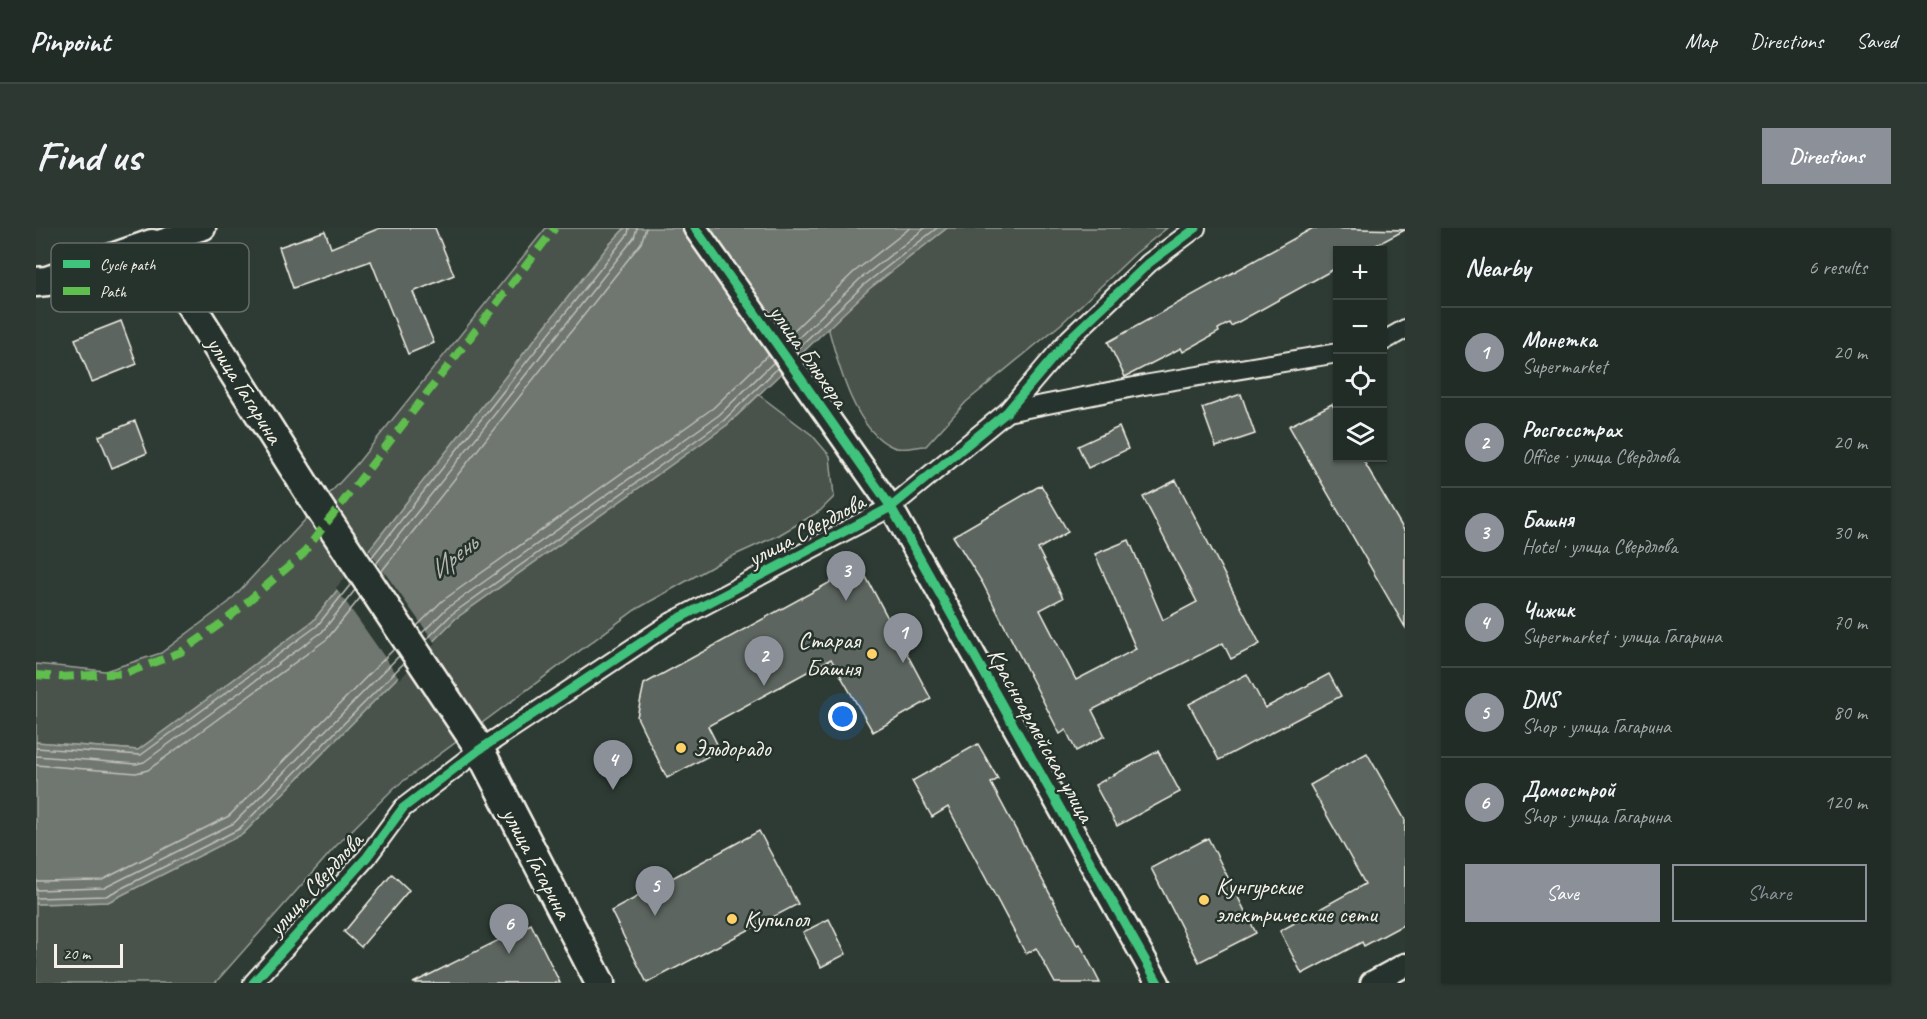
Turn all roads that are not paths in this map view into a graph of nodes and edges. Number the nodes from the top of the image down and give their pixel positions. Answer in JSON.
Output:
{"nodes":[{"id":1,"x":204,"y":228,"type":"edge"},
{"id":2,"x":695,"y":228,"type":"edge"},
{"id":3,"x":1196,"y":228,"type":"edge"},
{"id":4,"x":155,"y":243,"type":"edge"},
{"id":5,"x":195,"y":312,"type":"edge"},
{"id":6,"x":1405,"y":329,"type":"edge"},
{"id":7,"x":1387,"y":340,"type":"edge"},
{"id":8,"x":1333,"y":354,"type":"edge"},
{"id":9,"x":1006,"y":412,"type":"junction"},
{"id":10,"x":891,"y":507,"type":"junction"},
{"id":11,"x":477,"y":746,"type":"junction"},
{"id":12,"x":1405,"y":965,"type":"edge"},
{"id":13,"x":253,"y":983,"type":"edge"},
{"id":14,"x":600,"y":983,"type":"edge"},
{"id":15,"x":1158,"y":983,"type":"edge"},
{"id":16,"x":1372,"y":983,"type":"edge"}],
"edges":[{"from":1,"to":4,"type":"street"},
{"from":2,"to":10,"type":"street","name":"улица Блюхера"},
{"from":3,"to":9,"type":"street","name":"улица Свердлова"},
{"from":5,"to":11,"type":"main road","name":"улица Гагарина"},
{"from":6,"to":7,"type":"street"},
{"from":8,"to":9,"type":"street","name":"улица Свердлова"},
{"from":9,"to":10,"type":"street","name":"улица Свердлова"},
{"from":10,"to":11,"type":"street","name":"улица Свердлова"},
{"from":10,"to":15,"type":"street","name":"Красноармейская улица"},
{"from":11,"to":13,"type":"street","name":"улица Свердлова"},
{"from":11,"to":14,"type":"main road","name":"улица Гагарина"},
{"from":12,"to":16,"type":"street"}]}
